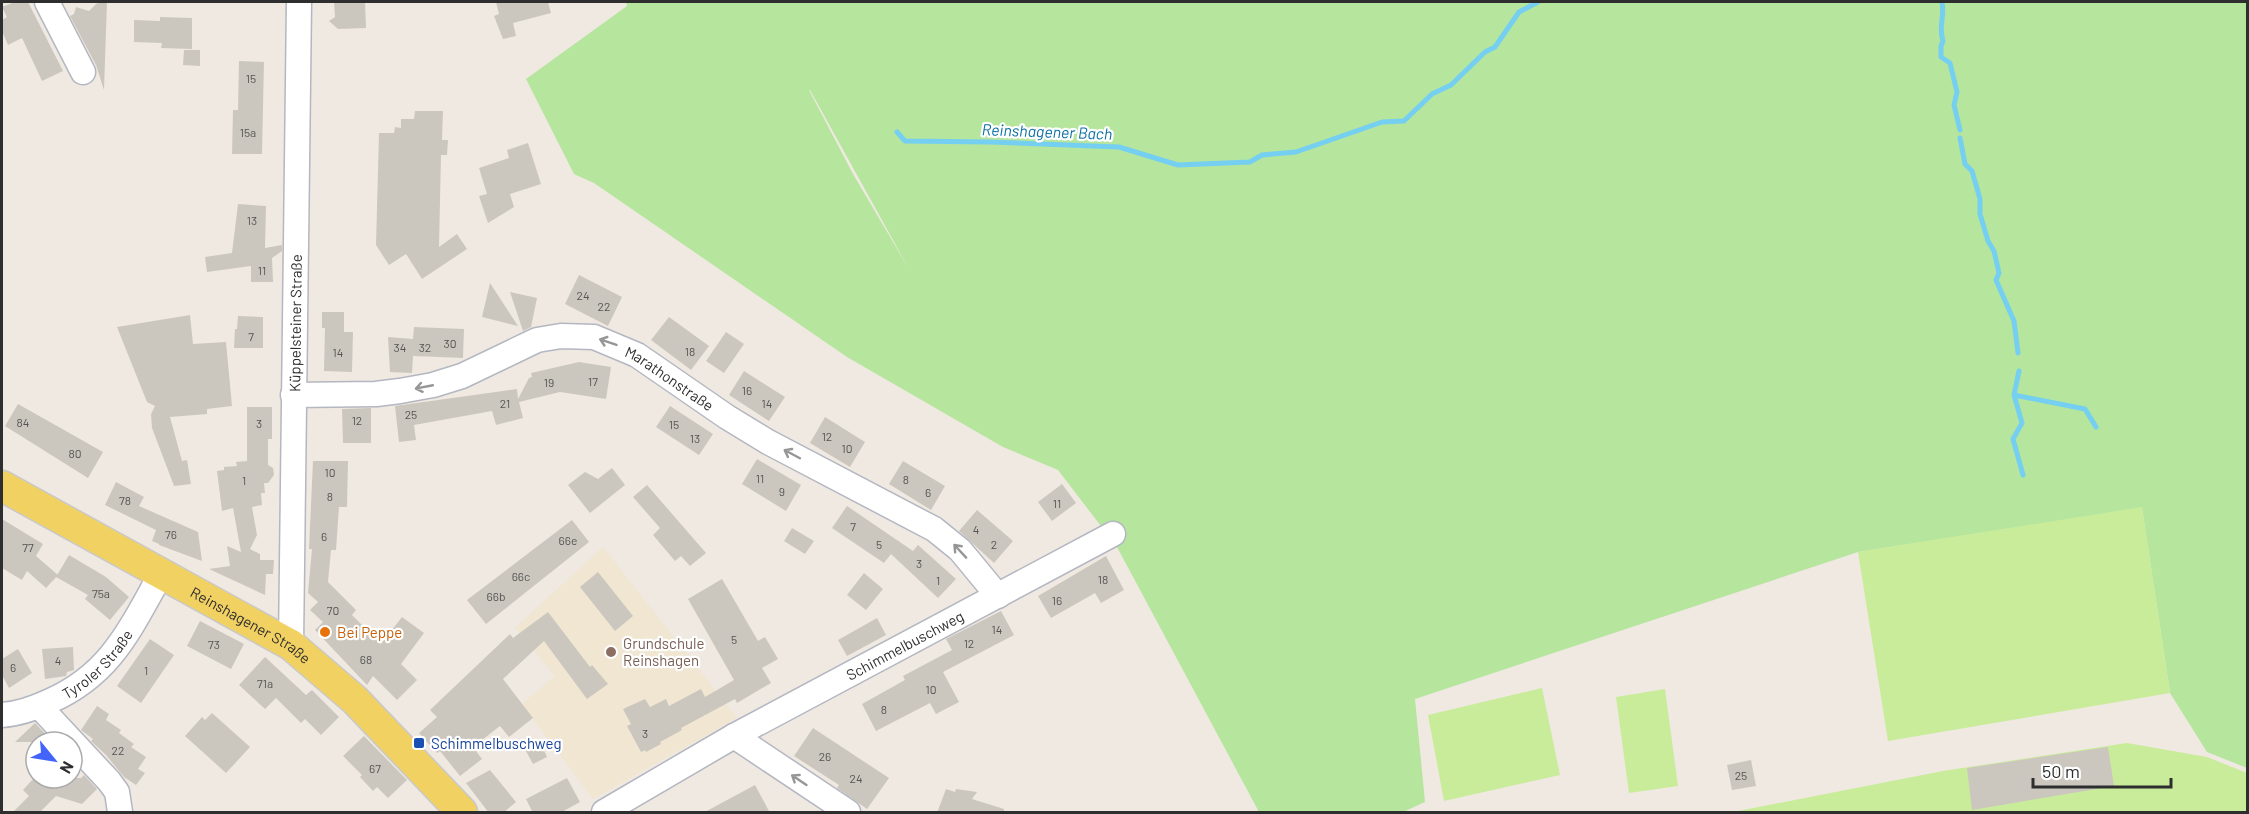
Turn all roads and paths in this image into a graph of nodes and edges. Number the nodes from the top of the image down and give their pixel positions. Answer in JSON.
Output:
{"nodes":[{"id":1,"x":47,"y":2,"type":"edge"},
{"id":2,"x":299,"y":2,"type":"edge"},
{"id":3,"x":83,"y":72,"type":"dead end"},
{"id":4,"x":293,"y":394,"type":"junction"},
{"id":5,"x":2,"y":486,"type":"edge"},
{"id":6,"x":1113,"y":534,"type":"dead end"},
{"id":7,"x":161,"y":574,"type":"junction"},
{"id":8,"x":998,"y":596,"type":"junction"},
{"id":9,"x":291,"y":645,"type":"junction"},
{"id":10,"x":39,"y":706,"type":"junction"},
{"id":11,"x":2,"y":715,"type":"edge"},
{"id":12,"x":734,"y":736,"type":"junction"},
{"id":13,"x":120,"y":813,"type":"edge"},
{"id":14,"x":462,"y":813,"type":"edge"},
{"id":15,"x":604,"y":813,"type":"edge"},
{"id":16,"x":848,"y":813,"type":"edge"}],
"edges":[{"from":1,"to":3,"type":"street"},
{"from":2,"to":4,"type":"street","name":"Küppelsteiner Straße"},
{"from":8,"to":4,"type":"street","name":"Marathonstraße","one_way":true},
{"from":4,"to":9,"type":"street","name":"Küppelsteiner Straße"},
{"from":5,"to":7,"type":"main road","name":"Reinshagener Straße"},
{"from":6,"to":8,"type":"street","name":"Schimmelbuschweg"},
{"from":7,"to":9,"type":"main road","name":"Reinshagener Straße"},
{"from":7,"to":10,"type":"street","name":"Tyroler Straße"},
{"from":8,"to":12,"type":"street","name":"Schimmelbuschweg"},
{"from":9,"to":14,"type":"main road","name":"Reinshagener Straße"},
{"from":10,"to":11,"type":"street","name":"Tyroler Straße"},
{"from":10,"to":13,"type":"street"},
{"from":12,"to":15,"type":"street","name":"Schimmelbuschweg"},
{"from":16,"to":12,"type":"street","one_way":true}]}
